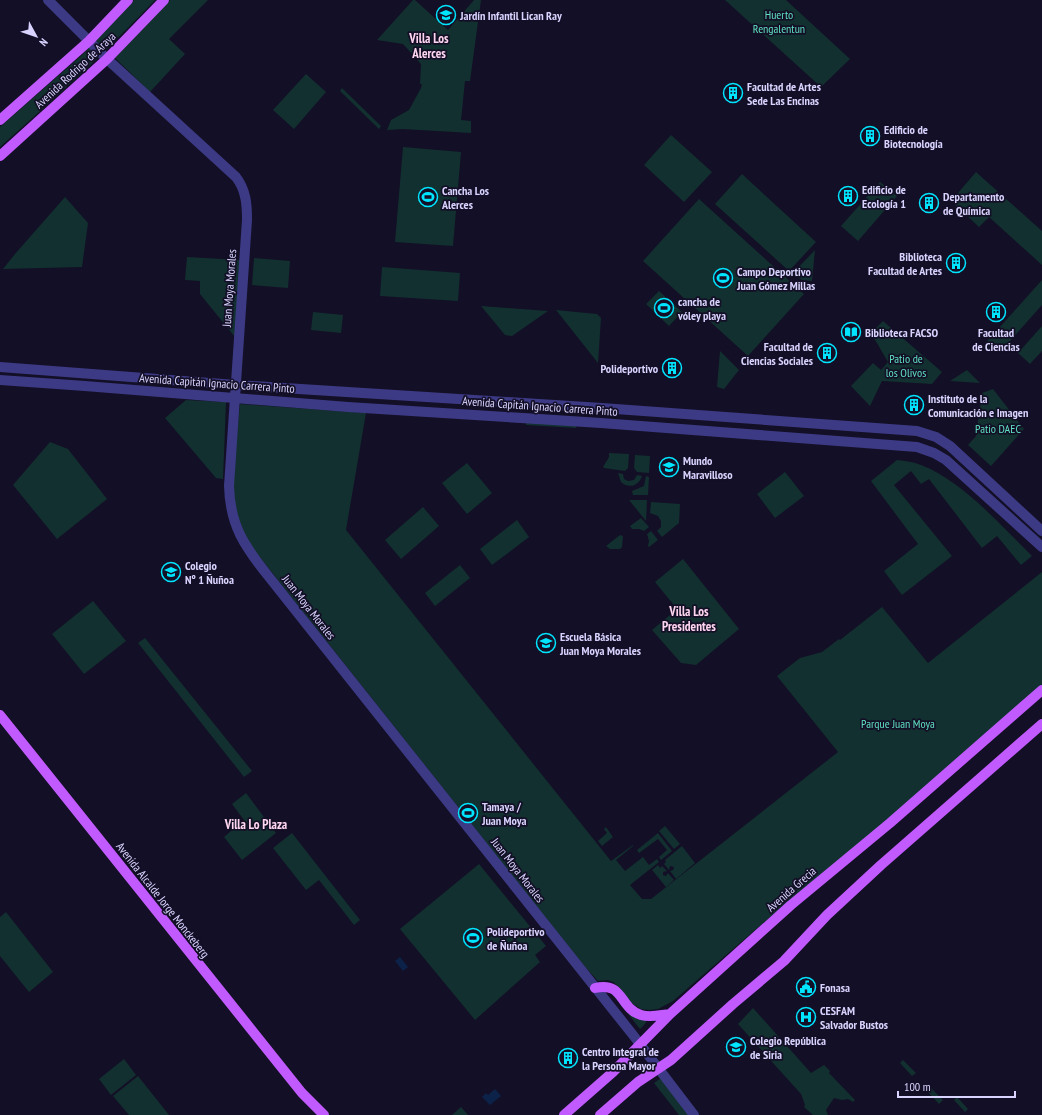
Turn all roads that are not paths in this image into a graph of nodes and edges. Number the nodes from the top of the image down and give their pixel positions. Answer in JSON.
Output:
{"nodes":[{"id":1,"x":48,"y":0,"type":"edge"},
{"id":2,"x":128,"y":0,"type":"edge"},
{"id":3,"x":164,"y":0,"type":"edge"},
{"id":4,"x":88,"y":41,"type":"junction"},
{"id":5,"x":107,"y":59,"type":"junction"},
{"id":6,"x":0,"y":120,"type":"edge"},
{"id":7,"x":0,"y":156,"type":"edge"},
{"id":8,"x":0,"y":367,"type":"edge"},
{"id":9,"x":86,"y":372,"type":"junction"},
{"id":10,"x":0,"y":380,"type":"edge"},
{"id":11,"x":236,"y":385,"type":"junction"},
{"id":12,"x":85,"y":386,"type":"junction"},
{"id":13,"x":350,"y":392,"type":"junction"},
{"id":14,"x":235,"y":398,"type":"junction"},
{"id":15,"x":520,"y":403,"type":"junction"},
{"id":16,"x":348,"y":407,"type":"junction"},
{"id":17,"x":518,"y":417,"type":"junction"},
{"id":18,"x":834,"y":425,"type":"junction"},
{"id":19,"x":833,"y":441,"type":"junction"},
{"id":20,"x":1042,"y":531,"type":"edge"},
{"id":21,"x":1042,"y":547,"type":"edge"},
{"id":22,"x":1042,"y":690,"type":"edge"},
{"id":23,"x":0,"y":715,"type":"edge"},
{"id":24,"x":1042,"y":724,"type":"edge"},
{"id":25,"x":595,"y":988,"type":"junction"},
{"id":26,"x":670,"y":1014,"type":"junction"},
{"id":27,"x":641,"y":1045,"type":"junction"},
{"id":28,"x":658,"y":1069,"type":"junction"},
{"id":29,"x":307,"y":1100,"type":"junction"},
{"id":30,"x":315,"y":1115,"type":"edge"},
{"id":31,"x":324,"y":1115,"type":"edge"},
{"id":32,"x":564,"y":1115,"type":"edge"},
{"id":33,"x":600,"y":1115,"type":"edge"},
{"id":34,"x":694,"y":1115,"type":"edge"}],
"edges":[{"from":1,"to":4,"type":"street","name":"Juan Moya Morales"},
{"from":2,"to":4,"type":"main road","name":"Avenida Rodrigo de Araya"},
{"from":3,"to":5,"type":"main road","name":"Avenida Rodrigo de Araya"},
{"from":4,"to":5,"type":"street","name":"Juan Moya Morales"},
{"from":4,"to":6,"type":"main road","name":"Avenida Rodrigo de Araya"},
{"from":5,"to":7,"type":"main road","name":"Avenida Rodrigo de Araya"},
{"from":5,"to":11,"type":"street","name":"Juan Moya Morales"},
{"from":8,"to":9,"type":"street","name":"Avenida Capitán Ignacio Carrera Pinto"},
{"from":9,"to":11,"type":"street","name":"Avenida Capitán Ignacio Carrera Pinto"},
{"from":9,"to":12,"type":"street"},
{"from":10,"to":12,"type":"street","name":"Avenida Capitán Ignacio Carrera Pinto"},
{"from":11,"to":13,"type":"street","name":"Avenida Capitán Ignacio Carrera Pinto"},
{"from":11,"to":14,"type":"street","name":"Juan Moya Morales"},
{"from":12,"to":14,"type":"street","name":"Avenida Capitán Ignacio Carrera Pinto"},
{"from":13,"to":15,"type":"street","name":"Avenida Capitán Ignacio Carrera Pinto"},
{"from":13,"to":16,"type":"street"},
{"from":14,"to":16,"type":"street","name":"Avenida Capitán Ignacio Carrera Pinto"},
{"from":14,"to":25,"type":"street","name":"Juan Moya Morales"},
{"from":15,"to":17,"type":"street"},
{"from":15,"to":18,"type":"street","name":"Avenida Capitán Ignacio Carrera Pinto"},
{"from":16,"to":17,"type":"street","name":"Avenida Capitán Ignacio Carrera Pinto"},
{"from":17,"to":19,"type":"street","name":"Avenida Capitán Ignacio Carrera Pinto"},
{"from":18,"to":19,"type":"street"},
{"from":18,"to":20,"type":"street","name":"Avenida Capitán Ignacio Carrera Pinto"},
{"from":19,"to":21,"type":"street","name":"Avenida Capitán Ignacio Carrera Pinto"},
{"from":22,"to":26,"type":"main road","name":"Avenida Grecia"},
{"from":23,"to":29,"type":"main road","name":"Avenida Alcalde Jorge Monckeberg"},
{"from":24,"to":28,"type":"main road"},
{"from":25,"to":26,"type":"main road"},
{"from":25,"to":27,"type":"street","name":"Juan Moya Morales"},
{"from":26,"to":27,"type":"main road","name":"Avenida Grecia"},
{"from":27,"to":28,"type":"street","name":"Juan Moya Morales"},
{"from":27,"to":32,"type":"main road","name":"Avenida Grecia"},
{"from":28,"to":33,"type":"main road"},
{"from":28,"to":34,"type":"street","name":"Juan Moya Morales"},
{"from":29,"to":30,"type":"main road","name":"Avenida Alcalde Jorge Monckeberg"},
{"from":29,"to":31,"type":"main road","name":"Avenida Alcalde Jorge Monckeberg"}]}
